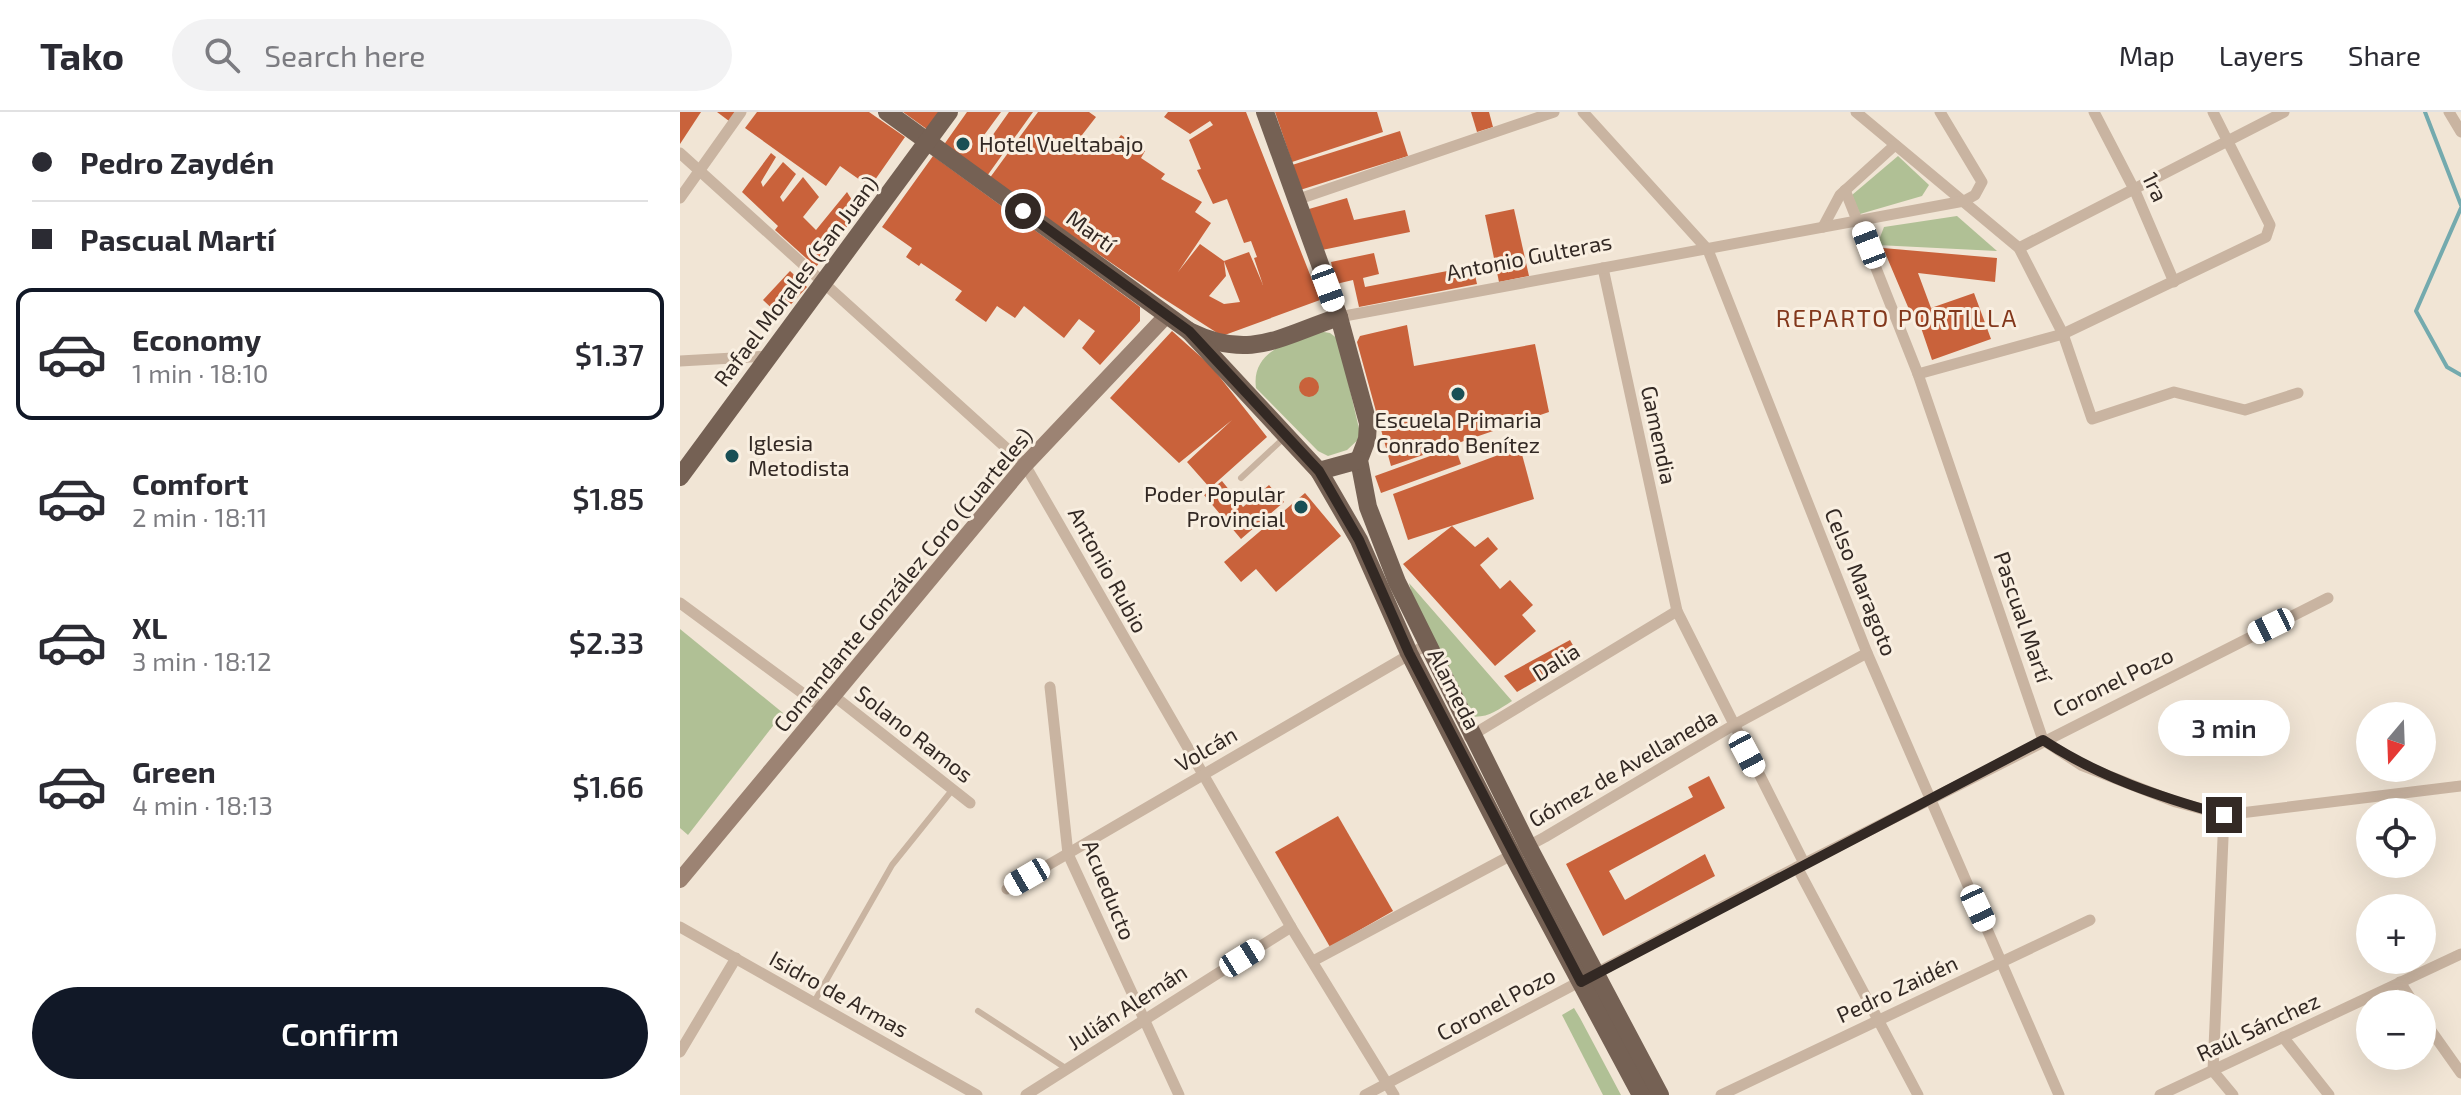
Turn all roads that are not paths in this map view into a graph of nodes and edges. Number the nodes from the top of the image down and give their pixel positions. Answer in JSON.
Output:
{"nodes":[{"id":1,"x":741,"y":112,"type":"edge"},
{"id":2,"x":887,"y":112,"type":"edge"},
{"id":3,"x":949,"y":112,"type":"edge"},
{"id":4,"x":1265,"y":112,"type":"edge"},
{"id":5,"x":1554,"y":112,"type":"edge"},
{"id":6,"x":1583,"y":112,"type":"edge"},
{"id":7,"x":1856,"y":112,"type":"edge"},
{"id":8,"x":1940,"y":112,"type":"edge"},
{"id":9,"x":2094,"y":112,"type":"edge"},
{"id":10,"x":2213,"y":112,"type":"edge"},
{"id":11,"x":2284,"y":112,"type":"edge"},
{"id":12,"x":2449,"y":112,"type":"edge"},
{"id":13,"x":2461,"y":132,"type":"edge"},
{"id":14,"x":2228,"y":139,"type":"junction"},
{"id":15,"x":927,"y":142,"type":"junction"},
{"id":16,"x":1895,"y":145,"type":"junction"},
{"id":17,"x":680,"y":153,"type":"edge"},
{"id":18,"x":700,"y":171,"type":"junction"},
{"id":19,"x":1845,"y":190,"type":"junction"},
{"id":20,"x":2135,"y":191,"type":"junction"},
{"id":21,"x":680,"y":198,"type":"edge"},
{"id":22,"x":1969,"y":198,"type":"junction"},
{"id":23,"x":1296,"y":200,"type":"junction"},
{"id":24,"x":1859,"y":220,"type":"junction"},
{"id":25,"x":1823,"y":227,"type":"junction"},
{"id":26,"x":2019,"y":248,"type":"junction"},
{"id":27,"x":1708,"y":250,"type":"junction"},
{"id":28,"x":1603,"y":268,"type":"junction"},
{"id":29,"x":826,"y":281,"type":"junction"},
{"id":30,"x":2174,"y":282,"type":"junction"},
{"id":31,"x":1167,"y":315,"type":"junction"},
{"id":32,"x":1339,"y":317,"type":"junction"},
{"id":33,"x":1189,"y":331,"type":"junction"},
{"id":34,"x":2063,"y":334,"type":"junction"},
{"id":35,"x":1248,"y":348,"type":"junction"},
{"id":36,"x":771,"y":356,"type":"junction"},
{"id":37,"x":680,"y":361,"type":"edge"},
{"id":38,"x":1918,"y":374,"type":"junction"},
{"id":39,"x":1240,"y":384,"type":"junction"},
{"id":40,"x":2298,"y":393,"type":"dead end"},
{"id":41,"x":1287,"y":436,"type":"junction"},
{"id":42,"x":1359,"y":460,"type":"junction"},
{"id":43,"x":1025,"y":465,"type":"junction"},
{"id":44,"x":1319,"y":471,"type":"junction"},
{"id":45,"x":680,"y":477,"type":"edge"},
{"id":46,"x":1241,"y":478,"type":"dead end"},
{"id":47,"x":2328,"y":598,"type":"dead end"},
{"id":48,"x":680,"y":603,"type":"edge"},
{"id":49,"x":1677,"y":611,"type":"junction"},
{"id":50,"x":1418,"y":649,"type":"junction"},
{"id":51,"x":1867,"y":653,"type":"junction"},
{"id":52,"x":1050,"y":687,"type":"dead end"},
{"id":53,"x":829,"y":702,"type":"junction"},
{"id":54,"x":1732,"y":726,"type":"junction"},
{"id":55,"x":1474,"y":735,"type":"junction"},
{"id":56,"x":2043,"y":740,"type":"junction"},
{"id":57,"x":1456,"y":745,"type":"junction"},
{"id":58,"x":1204,"y":773,"type":"junction"},
{"id":59,"x":2461,"y":786,"type":"edge"},
{"id":60,"x":953,"y":789,"type":"junction"},
{"id":61,"x":1928,"y":799,"type":"junction"},
{"id":62,"x":970,"y":803,"type":"dead end"},
{"id":63,"x":2224,"y":815,"type":"junction"},
{"id":64,"x":1520,"y":850,"type":"junction"},
{"id":65,"x":1068,"y":854,"type":"junction"},
{"id":66,"x":1800,"y":865,"type":"junction"},
{"id":67,"x":680,"y":880,"type":"edge"},
{"id":68,"x":1007,"y":889,"type":"dead end"},
{"id":69,"x":2090,"y":920,"type":"dead end"},
{"id":70,"x":680,"y":927,"type":"edge"},
{"id":71,"x":1291,"y":927,"type":"junction"},
{"id":72,"x":2461,"y":954,"type":"edge"},
{"id":73,"x":736,"y":958,"type":"junction"},
{"id":74,"x":1313,"y":961,"type":"junction"},
{"id":75,"x":2002,"y":962,"type":"junction"},
{"id":76,"x":1598,"y":974,"type":"junction"},
{"id":77,"x":1581,"y":982,"type":"junction"},
{"id":78,"x":2400,"y":982,"type":"junction"},
{"id":79,"x":2405,"y":990,"type":"edge"},
{"id":80,"x":814,"y":1002,"type":"junction"},
{"id":81,"x":978,"y":1011,"type":"dead end"},
{"id":82,"x":1878,"y":1019,"type":"junction"},
{"id":83,"x":1144,"y":1020,"type":"junction"},
{"id":84,"x":2283,"y":1037,"type":"junction"},
{"id":85,"x":2436,"y":1038,"type":"edge"},
{"id":86,"x":680,"y":1052,"type":"edge"},
{"id":87,"x":1067,"y":1069,"type":"junction"},
{"id":88,"x":2213,"y":1071,"type":"junction"},
{"id":89,"x":2461,"y":1073,"type":"edge"},
{"id":90,"x":1387,"y":1084,"type":"junction"},
{"id":91,"x":977,"y":1095,"type":"edge"},
{"id":92,"x":1026,"y":1095,"type":"edge"},
{"id":93,"x":1179,"y":1095,"type":"edge"},
{"id":94,"x":1365,"y":1095,"type":"edge"},
{"id":95,"x":1394,"y":1095,"type":"edge"},
{"id":96,"x":1641,"y":1095,"type":"edge"},
{"id":97,"x":1660,"y":1095,"type":"edge"},
{"id":98,"x":1721,"y":1095,"type":"edge"},
{"id":99,"x":1918,"y":1095,"type":"edge"},
{"id":100,"x":2059,"y":1095,"type":"edge"},
{"id":101,"x":2160,"y":1095,"type":"edge"},
{"id":102,"x":2233,"y":1095,"type":"edge"},
{"id":103,"x":2329,"y":1095,"type":"edge"}],
"edges":[{"from":1,"to":18,"type":"street"},
{"from":2,"to":15,"type":"main road","name":"Martí"},
{"from":3,"to":15,"type":"main road","name":"Rafael Morales (San Juan)"},
{"from":4,"to":23,"type":"main road","name":"Alameda"},
{"from":5,"to":23,"type":"street"},
{"from":6,"to":27,"type":"street","name":"Celso Maragoto"},
{"from":7,"to":16,"type":"street"},
{"from":8,"to":22,"type":"street"},
{"from":9,"to":20,"type":"street","name":"1ra"},
{"from":10,"to":14,"type":"street"},
{"from":11,"to":14,"type":"street"},
{"from":12,"to":13,"type":"street"},
{"from":14,"to":20,"type":"street"},
{"from":14,"to":30,"type":"street"},
{"from":15,"to":29,"type":"main road","name":"Rafael Morales (San Juan)"},
{"from":15,"to":31,"type":"main road","name":"Martí"},
{"from":16,"to":19,"type":"street"},
{"from":16,"to":22,"type":"street"},
{"from":17,"to":18,"type":"street","name":"Antonio Rubio"},
{"from":18,"to":21,"type":"street"},
{"from":18,"to":29,"type":"street","name":"Antonio Rubio"},
{"from":19,"to":24,"type":"street","name":"Pascual Martí"},
{"from":19,"to":25,"type":"street"},
{"from":20,"to":26,"type":"street"},
{"from":20,"to":30,"type":"street","name":"1ra"},
{"from":22,"to":24,"type":"street","name":"Antonio Gulteras"},
{"from":22,"to":26,"type":"street"},
{"from":23,"to":32,"type":"main road","name":"Alameda"},
{"from":24,"to":25,"type":"street","name":"Antonio Gulteras"},
{"from":24,"to":38,"type":"street","name":"Pascual Martí"},
{"from":25,"to":27,"type":"street","name":"Antonio Gulteras"},
{"from":26,"to":34,"type":"street"},
{"from":27,"to":28,"type":"street","name":"Antonio Gulteras"},
{"from":27,"to":51,"type":"street","name":"Celso Maragoto"},
{"from":28,"to":32,"type":"street","name":"Antonio Gulteras"},
{"from":28,"to":49,"type":"street","name":"Gamendia"},
{"from":29,"to":36,"type":"main road","name":"Rafael Morales (San Juan)"},
{"from":29,"to":43,"type":"street","name":"Antonio Rubio"},
{"from":30,"to":34,"type":"street"},
{"from":31,"to":33,"type":"main road","name":"Martí"},
{"from":31,"to":43,"type":"street","name":"Comandante González Coro (Cuarteles)"},
{"from":32,"to":35,"type":"main road","name":"Antonio Gulteras"},
{"from":32,"to":42,"type":"main road","name":"Alameda"},
{"from":33,"to":35,"type":"main road","name":"Antonio Gulteras"},
{"from":33,"to":39,"type":"main road","name":"Alameda"},
{"from":34,"to":38,"type":"street"},
{"from":34,"to":40,"type":"street"},
{"from":35,"to":39,"type":"main road"},
{"from":36,"to":37,"type":"street"},
{"from":36,"to":45,"type":"main road","name":"Rafael Morales (San Juan)"},
{"from":38,"to":56,"type":"street","name":"Pascual Martí"},
{"from":39,"to":41,"type":"main road","name":"Alameda"},
{"from":41,"to":44,"type":"main road","name":"Alameda"},
{"from":41,"to":46,"type":"lane"},
{"from":42,"to":44,"type":"main road"},
{"from":42,"to":50,"type":"main road","name":"Alameda"},
{"from":43,"to":53,"type":"street","name":"Comandante González Coro (Cuarteles)"},
{"from":43,"to":58,"type":"street","name":"Antonio Rubio"},
{"from":44,"to":50,"type":"main road","name":"Alameda"},
{"from":47,"to":56,"type":"street","name":"Coronel Pozo"},
{"from":48,"to":53,"type":"street","name":"Solano Ramos"},
{"from":49,"to":54,"type":"street","name":"Gamendia"},
{"from":49,"to":55,"type":"street","name":"Dalia"},
{"from":50,"to":55,"type":"main road","name":"Alameda"},
{"from":50,"to":57,"type":"main road","name":"Alameda"},
{"from":50,"to":58,"type":"street","name":"Volcán"},
{"from":51,"to":54,"type":"street","name":"Gómez de Avellaneda"},
{"from":51,"to":61,"type":"street","name":"Celso Maragoto"},
{"from":52,"to":65,"type":"street","name":"Acueducto"},
{"from":53,"to":60,"type":"street","name":"Solano Ramos"},
{"from":53,"to":67,"type":"street","name":"Comandante González Coro (Cuarteles)"},
{"from":54,"to":64,"type":"street","name":"Gómez de Avellaneda"},
{"from":54,"to":66,"type":"street","name":"Gamendia"},
{"from":55,"to":57,"type":"street","name":"Dalia"},
{"from":55,"to":64,"type":"main road","name":"Alameda"},
{"from":56,"to":61,"type":"street","name":"Coronel Pozo"},
{"from":56,"to":63,"type":"street"},
{"from":57,"to":64,"type":"main road","name":"Alameda"},
{"from":58,"to":65,"type":"street","name":"Volcán"},
{"from":58,"to":71,"type":"street","name":"Antonio Rubio"},
{"from":59,"to":63,"type":"street"},
{"from":60,"to":62,"type":"street","name":"Solano Ramos"},
{"from":60,"to":80,"type":"lane"},
{"from":61,"to":66,"type":"street","name":"Coronel Pozo"},
{"from":61,"to":75,"type":"street","name":"Celso Maragoto"},
{"from":63,"to":88,"type":"street"},
{"from":64,"to":74,"type":"street","name":"Gómez de Avellaneda"},
{"from":64,"to":76,"type":"main road","name":"Alameda"},
{"from":64,"to":77,"type":"main road","name":"Alameda"},
{"from":65,"to":68,"type":"street","name":"Volcán"},
{"from":65,"to":83,"type":"street","name":"Acueducto"},
{"from":66,"to":76,"type":"street","name":"Coronel Pozo"},
{"from":66,"to":82,"type":"street","name":"Gamendia"},
{"from":69,"to":75,"type":"street","name":"Pedro Zaidén"},
{"from":70,"to":73,"type":"street","name":"Isidro de Armas"},
{"from":71,"to":74,"type":"street","name":"Antonio Rubio"},
{"from":71,"to":83,"type":"street","name":"Julián Alemán"},
{"from":72,"to":78,"type":"street","name":"Raúl Sánchez"},
{"from":73,"to":80,"type":"street","name":"Isidro de Armas"},
{"from":73,"to":86,"type":"street"},
{"from":74,"to":90,"type":"street","name":"Antonio Rubio"},
{"from":75,"to":82,"type":"street","name":"Pedro Zaidén"},
{"from":75,"to":100,"type":"street","name":"Celso Maragoto"},
{"from":76,"to":77,"type":"street","name":"Coronel Pozo"},
{"from":76,"to":97,"type":"main road","name":"Alameda"},
{"from":77,"to":90,"type":"street","name":"Coronel Pozo"},
{"from":77,"to":96,"type":"main road","name":"Alameda"},
{"from":78,"to":79,"type":"street"},
{"from":78,"to":84,"type":"street","name":"Raúl Sánchez"},
{"from":80,"to":91,"type":"street","name":"Isidro de Armas"},
{"from":81,"to":87,"type":"lane"},
{"from":82,"to":98,"type":"street","name":"Pedro Zaidén"},
{"from":82,"to":99,"type":"street","name":"Gamendia"},
{"from":83,"to":87,"type":"street","name":"Julián Alemán"},
{"from":83,"to":93,"type":"street","name":"Acueducto"},
{"from":84,"to":88,"type":"street","name":"Raúl Sánchez"},
{"from":84,"to":103,"type":"street"},
{"from":85,"to":89,"type":"street"},
{"from":87,"to":92,"type":"street","name":"Julián Alemán"},
{"from":88,"to":101,"type":"street","name":"Raúl Sánchez"},
{"from":88,"to":102,"type":"street"},
{"from":90,"to":94,"type":"street","name":"Coronel Pozo"},
{"from":90,"to":95,"type":"street","name":"Antonio Rubio"}]}
